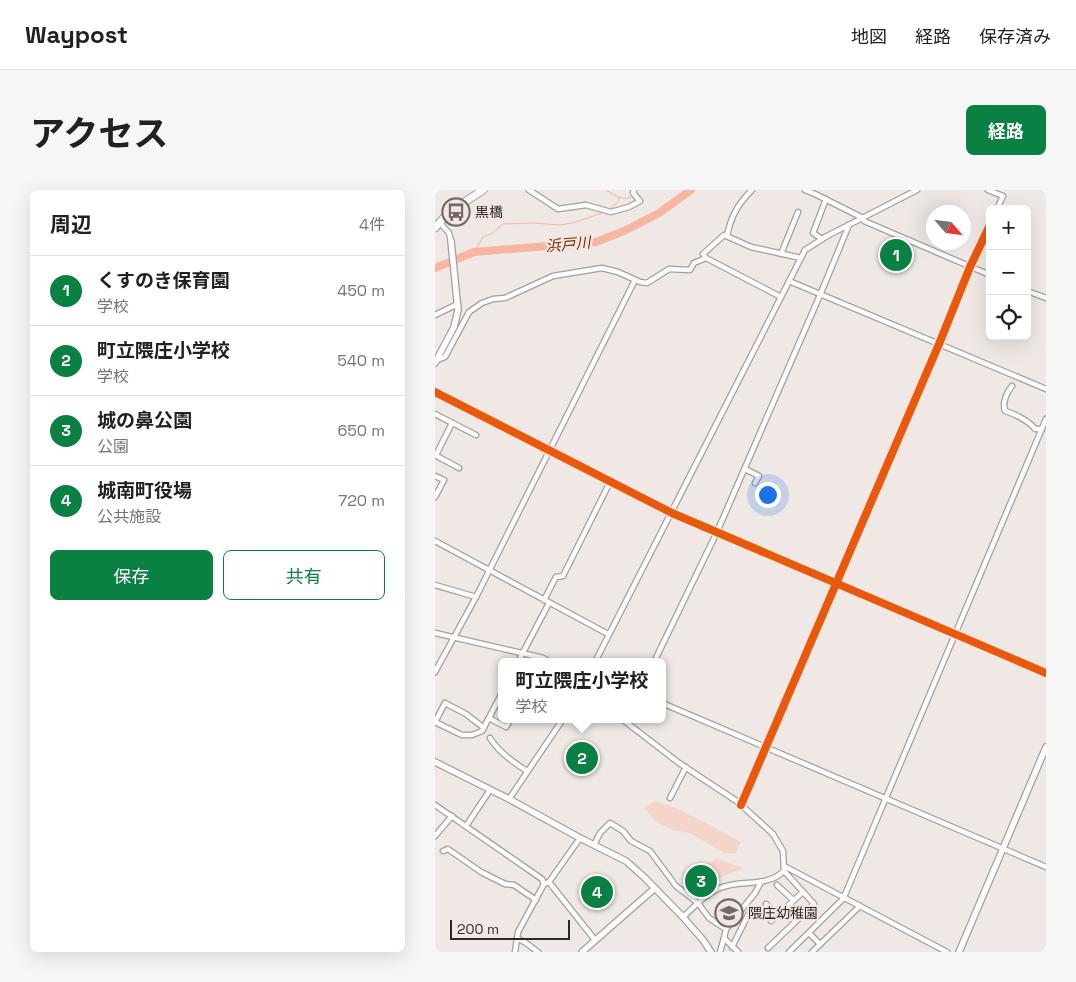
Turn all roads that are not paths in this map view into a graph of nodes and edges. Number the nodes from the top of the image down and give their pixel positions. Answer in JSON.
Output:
{"nodes":[{"id":1,"x":483,"y":190,"type":"edge"},
{"id":2,"x":529,"y":190,"type":"edge"},
{"id":3,"x":634,"y":190,"type":"edge"},
{"id":4,"x":752,"y":190,"type":"edge"},
{"id":5,"x":805,"y":190,"type":"edge"},
{"id":6,"x":917,"y":190,"type":"edge"},
{"id":7,"x":988,"y":190,"type":"edge"},
{"id":8,"x":826,"y":199,"type":"junction"},
{"id":9,"x":999,"y":205,"type":"edge"},
{"id":10,"x":798,"y":212,"type":"dead end"},
{"id":11,"x":863,"y":218,"type":"junction"},
{"id":12,"x":437,"y":225,"type":"edge"},
{"id":13,"x":849,"y":225,"type":"junction"},
{"id":14,"x":986,"y":233,"type":"edge"},
{"id":15,"x":727,"y":236,"type":"junction"},
{"id":16,"x":822,"y":239,"type":"junction"},
{"id":17,"x":451,"y":241,"type":"joint"},
{"id":18,"x":781,"y":254,"type":"junction"},
{"id":19,"x":706,"y":258,"type":"junction"},
{"id":20,"x":801,"y":258,"type":"junction"},
{"id":21,"x":970,"y":267,"type":"junction"},
{"id":22,"x":986,"y":273,"type":"edge"},
{"id":23,"x":635,"y":280,"type":"junction"},
{"id":24,"x":789,"y":281,"type":"junction"},
{"id":25,"x":1031,"y":292,"type":"edge"},
{"id":26,"x":820,"y":294,"type":"junction"},
{"id":27,"x":781,"y":297,"type":"junction"},
{"id":28,"x":1046,"y":298,"type":"edge"},
{"id":29,"x":458,"y":302,"type":"junction"},
{"id":30,"x":435,"y":316,"type":"edge"},
{"id":31,"x":939,"y":344,"type":"junction"},
{"id":32,"x":436,"y":362,"type":"edge"},
{"id":33,"x":1012,"y":386,"type":"dead end"},
{"id":34,"x":1046,"y":389,"type":"edge"},
{"id":35,"x":435,"y":392,"type":"edge"},
{"id":36,"x":435,"y":414,"type":"edge"},
{"id":37,"x":1046,"y":419,"type":"edge"},
{"id":38,"x":452,"y":423,"type":"junction"},
{"id":39,"x":1042,"y":429,"type":"junction"},
{"id":40,"x":476,"y":435,"type":"dead end"},
{"id":41,"x":549,"y":450,"type":"junction"},
{"id":42,"x":435,"y":455,"type":"edge"},
{"id":43,"x":459,"y":468,"type":"dead end"},
{"id":44,"x":745,"y":469,"type":"junction"},
{"id":45,"x":435,"y":476,"type":"edge"},
{"id":46,"x":610,"y":482,"type":"junction"},
{"id":47,"x":755,"y":483,"type":"dead end"},
{"id":48,"x":435,"y":497,"type":"edge"},
{"id":49,"x":672,"y":513,"type":"junction"},
{"id":50,"x":717,"y":532,"type":"junction"},
{"id":51,"x":435,"y":541,"type":"edge"},
{"id":52,"x":488,"y":570,"type":"junction"},
{"id":53,"x":836,"y":583,"type":"junction"},
{"id":54,"x":435,"y":584,"type":"edge"},
{"id":55,"x":476,"y":597,"type":"junction"},
{"id":56,"x":544,"y":600,"type":"junction"},
{"id":57,"x":549,"y":603,"type":"junction"},
{"id":58,"x":435,"y":633,"type":"edge"},
{"id":59,"x":609,"y":634,"type":"junction"},
{"id":60,"x":955,"y":634,"type":"junction"},
{"id":61,"x":454,"y":638,"type":"junction"},
{"id":62,"x":522,"y":653,"type":"junction"},
{"id":63,"x":520,"y":658,"type":"edge"},
{"id":64,"x":543,"y":658,"type":"edge"},
{"id":65,"x":597,"y":658,"type":"edge"},
{"id":66,"x":656,"y":658,"type":"edge"},
{"id":67,"x":435,"y":660,"type":"edge"},
{"id":68,"x":441,"y":662,"type":"junction"},
{"id":69,"x":435,"y":672,"type":"edge"},
{"id":70,"x":1046,"y":673,"type":"edge"},
{"id":71,"x":498,"y":705,"type":"edge"},
{"id":72,"x":666,"y":705,"type":"edge"},
{"id":73,"x":489,"y":718,"type":"junction"},
{"id":74,"x":435,"y":722,"type":"edge"},
{"id":75,"x":498,"y":723,"type":"edge"},
{"id":76,"x":498,"y":723,"type":"edge"},
{"id":77,"x":560,"y":723,"type":"edge"},
{"id":78,"x":628,"y":723,"type":"edge"},
{"id":79,"x":508,"y":724,"type":"dead end"},
{"id":80,"x":484,"y":728,"type":"junction"},
{"id":81,"x":490,"y":738,"type":"dead end"},
{"id":82,"x":766,"y":747,"type":"junction"},
{"id":83,"x":1046,"y":747,"type":"edge"},
{"id":84,"x":435,"y":762,"type":"edge"},
{"id":85,"x":686,"y":767,"type":"junction"},
{"id":86,"x":527,"y":771,"type":"junction"},
{"id":87,"x":490,"y":790,"type":"junction"},
{"id":88,"x":509,"y":798,"type":"junction"},
{"id":89,"x":670,"y":798,"type":"dead end"},
{"id":90,"x":885,"y":798,"type":"junction"},
{"id":91,"x":435,"y":805,"type":"edge"},
{"id":92,"x":741,"y":805,"type":"junction"},
{"id":93,"x":452,"y":816,"type":"junction"},
{"id":94,"x":466,"y":826,"type":"junction"},
{"id":95,"x":435,"y":836,"type":"edge"},
{"id":96,"x":580,"y":838,"type":"junction"},
{"id":97,"x":594,"y":845,"type":"junction"},
{"id":98,"x":1003,"y":849,"type":"junction"},
{"id":99,"x":443,"y":851,"type":"dead end"},
{"id":100,"x":1046,"y":868,"type":"edge"},
{"id":101,"x":784,"y":869,"type":"junction"},
{"id":102,"x":761,"y":882,"type":"junction"},
{"id":103,"x":546,"y":883,"type":"junction"},
{"id":104,"x":777,"y":885,"type":"dead end"},
{"id":105,"x":655,"y":888,"type":"junction"},
{"id":106,"x":803,"y":892,"type":"junction"},
{"id":107,"x":844,"y":897,"type":"junction"},
{"id":108,"x":536,"y":900,"type":"junction"},
{"id":109,"x":793,"y":900,"type":"junction"},
{"id":110,"x":698,"y":903,"type":"junction"},
{"id":111,"x":766,"y":904,"type":"dead end"},
{"id":112,"x":860,"y":906,"type":"junction"},
{"id":113,"x":748,"y":914,"type":"dead end"},
{"id":114,"x":778,"y":915,"type":"junction"},
{"id":115,"x":683,"y":916,"type":"junction"},
{"id":116,"x":771,"y":921,"type":"dead end"},
{"id":117,"x":731,"y":923,"type":"junction"},
{"id":118,"x":741,"y":928,"type":"junction"},
{"id":119,"x":726,"y":929,"type":"junction"},
{"id":120,"x":809,"y":933,"type":"junction"},
{"id":121,"x":517,"y":938,"type":"junction"},
{"id":122,"x":724,"y":938,"type":"junction"},
{"id":123,"x":595,"y":940,"type":"junction"},
{"id":124,"x":820,"y":944,"type":"junction"},
{"id":125,"x":732,"y":946,"type":"junction"},
{"id":126,"x":767,"y":948,"type":"dead end"},
{"id":127,"x":515,"y":952,"type":"edge"},
{"id":128,"x":538,"y":952,"type":"edge"},
{"id":129,"x":582,"y":952,"type":"edge"},
{"id":130,"x":711,"y":952,"type":"edge"},
{"id":131,"x":720,"y":952,"type":"edge"},
{"id":132,"x":737,"y":952,"type":"edge"},
{"id":133,"x":789,"y":952,"type":"edge"},
{"id":134,"x":812,"y":952,"type":"edge"},
{"id":135,"x":947,"y":952,"type":"edge"},
{"id":136,"x":959,"y":952,"type":"edge"}],
"edges":[{"from":1,"to":12,"type":"main road"},
{"from":2,"to":3,"type":"street"},
{"from":4,"to":15,"type":"street"},
{"from":5,"to":8,"type":"street"},
{"from":6,"to":11,"type":"street"},
{"from":7,"to":9,"type":"street"},
{"from":8,"to":11,"type":"street"},
{"from":8,"to":16,"type":"street"},
{"from":10,"to":18,"type":"street"},
{"from":11,"to":13,"type":"street"},
{"from":11,"to":21,"type":"street"},
{"from":12,"to":17,"type":"street"},
{"from":13,"to":16,"type":"street"},
{"from":13,"to":26,"type":"street"},
{"from":14,"to":21,"type":"street"},
{"from":15,"to":18,"type":"street"},
{"from":15,"to":19,"type":"street"},
{"from":16,"to":20,"type":"street"},
{"from":17,"to":29,"type":"street"},
{"from":18,"to":20,"type":"street"},
{"from":19,"to":23,"type":"street"},
{"from":19,"to":27,"type":"street"},
{"from":20,"to":24,"type":"street"},
{"from":21,"to":22,"type":"street"},
{"from":21,"to":31,"type":"street"},
{"from":23,"to":32,"type":"street"},
{"from":23,"to":41,"type":"street"},
{"from":24,"to":26,"type":"street"},
{"from":24,"to":27,"type":"street"},
{"from":25,"to":28,"type":"street"},
{"from":26,"to":31,"type":"street"},
{"from":26,"to":44,"type":"street"},
{"from":27,"to":49,"type":"street"},
{"from":29,"to":30,"type":"street"},
{"from":29,"to":32,"type":"street"},
{"from":31,"to":34,"type":"street"},
{"from":31,"to":53,"type":"street"},
{"from":33,"to":39,"type":"street"},
{"from":35,"to":41,"type":"street"},
{"from":36,"to":38,"type":"street"},
{"from":37,"to":39,"type":"street"},
{"from":38,"to":40,"type":"street"},
{"from":38,"to":42,"type":"street"},
{"from":39,"to":60,"type":"street"},
{"from":41,"to":46,"type":"street"},
{"from":41,"to":52,"type":"street"},
{"from":42,"to":43,"type":"street"},
{"from":44,"to":47,"type":"street"},
{"from":44,"to":50,"type":"street"},
{"from":45,"to":48,"type":"street"},
{"from":46,"to":49,"type":"street"},
{"from":46,"to":56,"type":"street"},
{"from":49,"to":50,"type":"street"},
{"from":49,"to":59,"type":"street"},
{"from":50,"to":53,"type":"street"},
{"from":50,"to":66,"type":"street"},
{"from":51,"to":52,"type":"street"},
{"from":52,"to":55,"type":"street"},
{"from":52,"to":56,"type":"street"},
{"from":53,"to":60,"type":"street"},
{"from":53,"to":82,"type":"street"},
{"from":54,"to":55,"type":"street"},
{"from":55,"to":61,"type":"street"},
{"from":56,"to":57,"type":"street"},
{"from":57,"to":59,"type":"street"},
{"from":57,"to":62,"type":"street"},
{"from":58,"to":61,"type":"street"},
{"from":59,"to":65,"type":"street"},
{"from":60,"to":70,"type":"street"},
{"from":60,"to":90,"type":"street"},
{"from":61,"to":62,"type":"street"},
{"from":61,"to":68,"type":"street"},
{"from":62,"to":63,"type":"street"},
{"from":62,"to":64,"type":"street"},
{"from":67,"to":68,"type":"street"},
{"from":68,"to":69,"type":"street"},
{"from":71,"to":73,"type":"street"},
{"from":72,"to":82,"type":"street"},
{"from":73,"to":75,"type":"street"},
{"from":73,"to":80,"type":"street"},
{"from":74,"to":80,"type":"street"},
{"from":74,"to":80,"type":"street"},
{"from":76,"to":79,"type":"street"},
{"from":77,"to":86,"type":"street"},
{"from":78,"to":85,"type":"street"},
{"from":81,"to":86,"type":"street"},
{"from":82,"to":90,"type":"street"},
{"from":82,"to":92,"type":"street"},
{"from":83,"to":98,"type":"street"},
{"from":84,"to":87,"type":"street"},
{"from":85,"to":89,"type":"street"},
{"from":85,"to":92,"type":"street"},
{"from":86,"to":88,"type":"street"},
{"from":87,"to":88,"type":"street"},
{"from":87,"to":94,"type":"street"},
{"from":88,"to":96,"type":"street"},
{"from":90,"to":98,"type":"street"},
{"from":90,"to":107,"type":"street"},
{"from":91,"to":93,"type":"street"},
{"from":92,"to":101,"type":"street"},
{"from":93,"to":94,"type":"street"},
{"from":93,"to":95,"type":"street"},
{"from":94,"to":103,"type":"street"},
{"from":96,"to":97,"type":"street"},
{"from":96,"to":103,"type":"street"},
{"from":97,"to":105,"type":"street"},
{"from":97,"to":110,"type":"street"},
{"from":98,"to":100,"type":"street"},
{"from":98,"to":136,"type":"street"},
{"from":99,"to":108,"type":"street"},
{"from":101,"to":102,"type":"street"},
{"from":101,"to":106,"type":"street"},
{"from":101,"to":107,"type":"street"},
{"from":102,"to":110,"type":"street"},
{"from":102,"to":117,"type":"street"},
{"from":103,"to":108,"type":"street"},
{"from":103,"to":123,"type":"street"},
{"from":104,"to":109,"type":"street"},
{"from":105,"to":115,"type":"street"},
{"from":105,"to":123,"type":"street"},
{"from":106,"to":109,"type":"street"},
{"from":106,"to":126,"type":"street"},
{"from":107,"to":112,"type":"street"},
{"from":107,"to":120,"type":"street"},
{"from":108,"to":121,"type":"street"},
{"from":109,"to":114,"type":"street"},
{"from":110,"to":115,"type":"street"},
{"from":110,"to":119,"type":"street"},
{"from":111,"to":114,"type":"street"},
{"from":112,"to":124,"type":"street"},
{"from":112,"to":135,"type":"street"},
{"from":113,"to":118,"type":"street"},
{"from":114,"to":116,"type":"street"},
{"from":115,"to":130,"type":"street"},
{"from":117,"to":118,"type":"street"},
{"from":117,"to":119,"type":"street"},
{"from":118,"to":125,"type":"street"},
{"from":119,"to":122,"type":"street"},
{"from":120,"to":124,"type":"street"},
{"from":120,"to":133,"type":"street"},
{"from":121,"to":127,"type":"street"},
{"from":121,"to":128,"type":"street"},
{"from":122,"to":125,"type":"street"},
{"from":122,"to":131,"type":"street"},
{"from":123,"to":129,"type":"street"},
{"from":124,"to":134,"type":"street"},
{"from":125,"to":132,"type":"street"}]}
